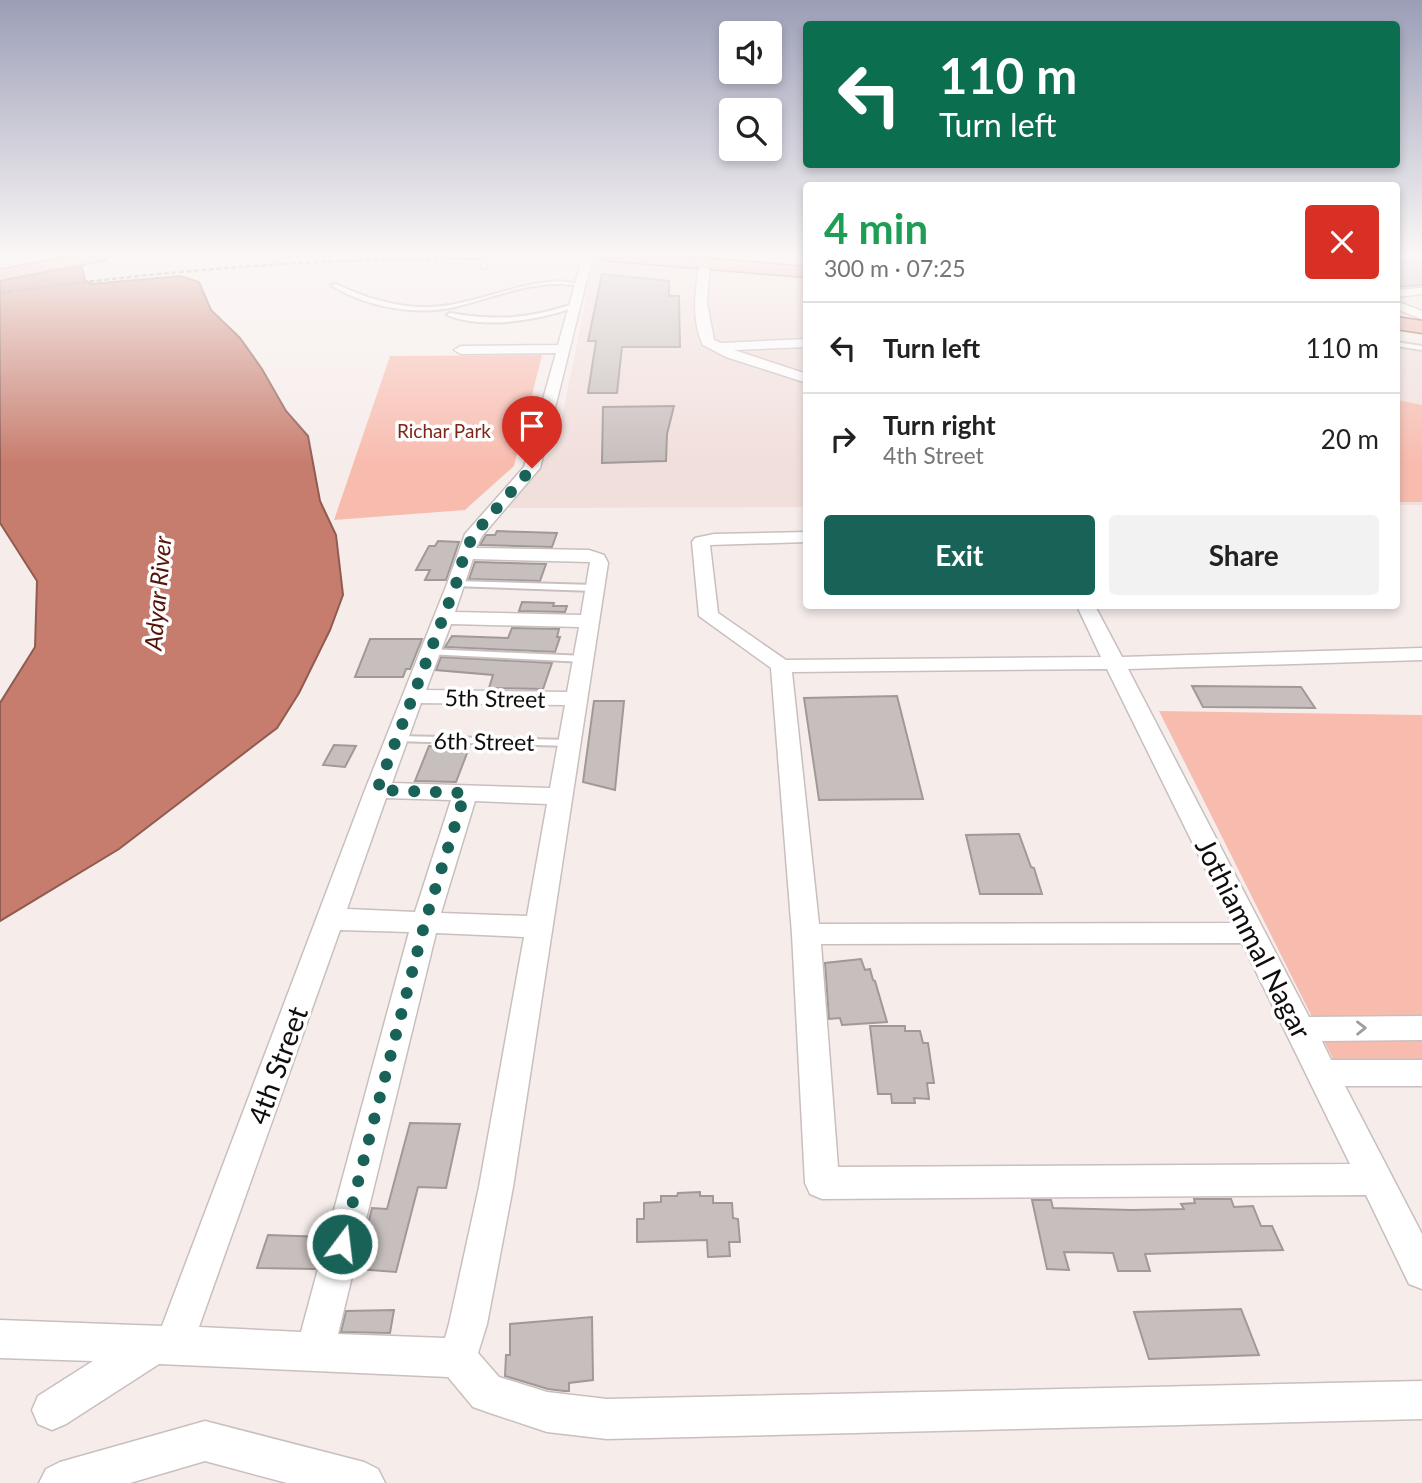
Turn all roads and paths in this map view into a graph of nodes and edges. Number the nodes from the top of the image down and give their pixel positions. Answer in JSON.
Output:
{"nodes":[{"id":1,"x":567,"y":324,"type":"edge"},
{"id":2,"x":702,"y":324,"type":"edge"},
{"id":3,"x":1404,"y":324,"type":"edge"},
{"id":4,"x":1422,"y":327,"type":"edge"},
{"id":5,"x":1400,"y":336,"type":"edge"},
{"id":6,"x":1422,"y":339,"type":"edge"},
{"id":7,"x":803,"y":343,"type":"edge"},
{"id":8,"x":1400,"y":343,"type":"edge"},
{"id":9,"x":1422,"y":346,"type":"edge"},
{"id":10,"x":719,"y":348,"type":"junction"},
{"id":11,"x":561,"y":349,"type":"junction"},
{"id":12,"x":461,"y":350,"type":"dead end"},
{"id":13,"x":803,"y":378,"type":"edge"},
{"id":14,"x":803,"y":537,"type":"edge"},
{"id":15,"x":465,"y":552,"type":"junction"},
{"id":16,"x":456,"y":584,"type":"junction"},
{"id":17,"x":594,"y":588,"type":"junction"},
{"id":18,"x":1088,"y":609,"type":"edge"},
{"id":19,"x":443,"y":618,"type":"junction"},
{"id":20,"x":589,"y":621,"type":"junction"},
{"id":21,"x":429,"y":652,"type":"junction"},
{"id":22,"x":1422,"y":654,"type":"edge"},
{"id":23,"x":584,"y":659,"type":"junction"},
{"id":24,"x":1115,"y":663,"type":"junction"},
{"id":25,"x":781,"y":666,"type":"junction"},
{"id":26,"x":413,"y":696,"type":"junction"},
{"id":27,"x":578,"y":699,"type":"junction"},
{"id":28,"x":397,"y":739,"type":"junction"},
{"id":29,"x":570,"y":743,"type":"junction"},
{"id":30,"x":377,"y":790,"type":"junction"},
{"id":31,"x":465,"y":793,"type":"junction"},
{"id":32,"x":561,"y":796,"type":"junction"},
{"id":33,"x":330,"y":919,"type":"junction"},
{"id":34,"x":425,"y":922,"type":"junction"},
{"id":35,"x":538,"y":927,"type":"junction"},
{"id":36,"x":1250,"y":933,"type":"junction"},
{"id":37,"x":806,"y":934,"type":"junction"},
{"id":38,"x":1422,"y":1028,"type":"edge"},
{"id":39,"x":1300,"y":1029,"type":"junction"},
{"id":40,"x":1323,"y":1073,"type":"junction"},
{"id":41,"x":1422,"y":1073,"type":"edge"},
{"id":42,"x":1377,"y":1179,"type":"junction"},
{"id":43,"x":1422,"y":1271,"type":"edge"},
{"id":44,"x":0,"y":1339,"type":"edge"},
{"id":45,"x":164,"y":1345,"type":"junction"},
{"id":46,"x":315,"y":1351,"type":"junction"},
{"id":47,"x":457,"y":1358,"type":"junction"},
{"id":48,"x":1422,"y":1400,"type":"edge"},
{"id":49,"x":52,"y":1410,"type":"dead end"},
{"id":50,"x":60,"y":1483,"type":"edge"},
{"id":51,"x":364,"y":1483,"type":"edge"}],
"edges":[{"from":1,"to":11,"type":"street","name":"4th Street"},
{"from":2,"to":10,"type":"street"},
{"from":3,"to":4,"type":"main road"},
{"from":5,"to":6,"type":"main road"},
{"from":7,"to":10,"type":"street"},
{"from":8,"to":9,"type":"lane"},
{"from":10,"to":13,"type":"street"},
{"from":11,"to":12,"type":"street"},
{"from":11,"to":15,"type":"street","name":"4th Street"},
{"from":14,"to":25,"type":"street"},
{"from":15,"to":16,"type":"street","name":"4th Street"},
{"from":15,"to":17,"type":"street"},
{"from":16,"to":17,"type":"lane"},
{"from":16,"to":19,"type":"street","name":"4th Street"},
{"from":17,"to":20,"type":"street"},
{"from":18,"to":24,"type":"street","name":"Jothiammal Nagar"},
{"from":19,"to":20,"type":"street"},
{"from":19,"to":21,"type":"street","name":"4th Street"},
{"from":20,"to":23,"type":"street"},
{"from":21,"to":23,"type":"lane"},
{"from":21,"to":26,"type":"street","name":"4th Street"},
{"from":22,"to":24,"type":"street"},
{"from":23,"to":27,"type":"street"},
{"from":24,"to":25,"type":"street"},
{"from":24,"to":36,"type":"street","name":"Jothiammal Nagar"},
{"from":25,"to":37,"type":"street"},
{"from":26,"to":27,"type":"street","name":"5th Street"},
{"from":26,"to":28,"type":"street","name":"4th Street"},
{"from":27,"to":29,"type":"street"},
{"from":28,"to":29,"type":"lane","name":"6th Street"},
{"from":28,"to":30,"type":"street","name":"4th Street"},
{"from":29,"to":32,"type":"street"},
{"from":30,"to":31,"type":"street"},
{"from":30,"to":33,"type":"street","name":"4th Street"},
{"from":31,"to":32,"type":"street"},
{"from":31,"to":34,"type":"street"},
{"from":32,"to":35,"type":"street"},
{"from":33,"to":34,"type":"street"},
{"from":33,"to":45,"type":"street","name":"4th Street"},
{"from":34,"to":35,"type":"street"},
{"from":34,"to":46,"type":"street"},
{"from":35,"to":47,"type":"street"},
{"from":36,"to":37,"type":"street"},
{"from":36,"to":39,"type":"street","name":"Jothiammal Nagar"},
{"from":37,"to":42,"type":"street"},
{"from":39,"to":38,"type":"street","one_way":true},
{"from":39,"to":40,"type":"street","name":"Jothiammal Nagar"},
{"from":40,"to":41,"type":"street"},
{"from":40,"to":42,"type":"street","name":"Jothiammal Nagar"},
{"from":42,"to":43,"type":"street","name":"Jothiammal Nagar"},
{"from":44,"to":45,"type":"street"},
{"from":45,"to":46,"type":"street"},
{"from":45,"to":49,"type":"street"},
{"from":46,"to":47,"type":"street"},
{"from":47,"to":48,"type":"street"},
{"from":50,"to":51,"type":"street"}]}
